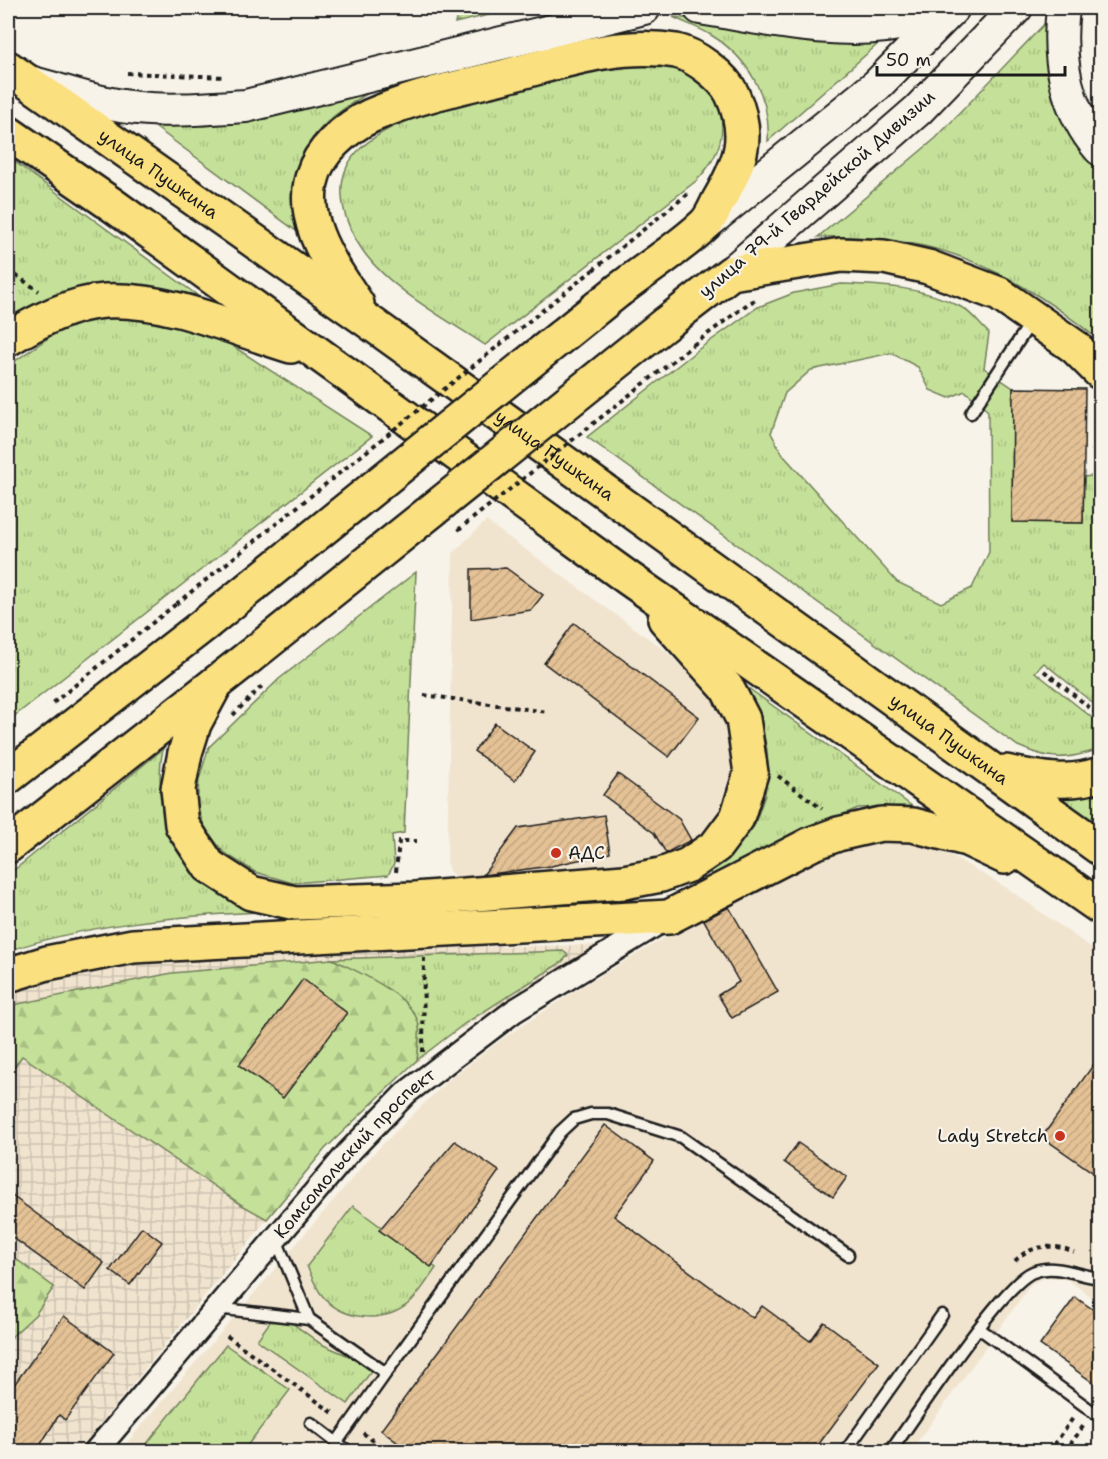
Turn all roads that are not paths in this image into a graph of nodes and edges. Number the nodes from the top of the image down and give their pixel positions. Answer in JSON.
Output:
{"nodes":[{"id":1,"x":644,"y":8,"type":"edge"},
{"id":2,"x":700,"y":8,"type":"edge"},
{"id":3,"x":943,"y":8,"type":"edge"},
{"id":4,"x":953,"y":8,"type":"edge"},
{"id":5,"x":1016,"y":8,"type":"edge"},
{"id":6,"x":1063,"y":8,"type":"edge"},
{"id":7,"x":18,"y":74,"type":"edge"},
{"id":8,"x":8,"y":132,"type":"edge"},
{"id":9,"x":1101,"y":149,"type":"edge"},
{"id":10,"x":707,"y":222,"type":"junction"},
{"id":11,"x":731,"y":273,"type":"junction"},
{"id":12,"x":1035,"y":317,"type":"junction"},
{"id":13,"x":368,"y":321,"type":"junction"},
{"id":14,"x":8,"y":339,"type":"edge"},
{"id":15,"x":320,"y":356,"type":"junction"},
{"id":16,"x":1101,"y":372,"type":"edge"},
{"id":17,"x":971,"y":413,"type":"dead end"},
{"id":18,"x":628,"y":578,"type":"junction"},
{"id":19,"x":216,"y":683,"type":"junction"},
{"id":20,"x":996,"y":771,"type":"junction"},
{"id":21,"x":1101,"y":774,"type":"edge"},
{"id":22,"x":8,"y":777,"type":"edge"},
{"id":23,"x":8,"y":846,"type":"edge"},
{"id":24,"x":1101,"y":848,"type":"edge"},
{"id":25,"x":1090,"y":900,"type":"edge"},
{"id":26,"x":669,"y":917,"type":"junction"},
{"id":27,"x":8,"y":975,"type":"edge"},
{"id":28,"x":275,"y":1238,"type":"junction"},
{"id":29,"x":848,"y":1255,"type":"dead end"},
{"id":30,"x":1101,"y":1278,"type":"edge"},
{"id":31,"x":216,"y":1308,"type":"junction"},
{"id":32,"x":942,"y":1314,"type":"dead end"},
{"id":33,"x":309,"y":1319,"type":"junction"},
{"id":34,"x":980,"y":1329,"type":"junction"},
{"id":35,"x":386,"y":1373,"type":"junction"},
{"id":36,"x":1097,"y":1414,"type":"edge"},
{"id":37,"x":311,"y":1423,"type":"dead end"},
{"id":38,"x":337,"y":1442,"type":"junction"},
{"id":39,"x":95,"y":1452,"type":"edge"},
{"id":40,"x":349,"y":1452,"type":"edge"},
{"id":41,"x":845,"y":1452,"type":"edge"},
{"id":42,"x":890,"y":1452,"type":"edge"}],
"edges":[{"from":1,"to":7,"type":"main road"},
{"from":2,"to":3,"type":"main road"},
{"from":4,"to":10,"type":"main road"},
{"from":5,"to":11,"type":"main road","name":"улица 79-й Гвардейской Дивизии"},
{"from":6,"to":9,"type":"main road"},
{"from":7,"to":13,"type":"main road","name":"улица Пушкина"},
{"from":8,"to":15,"type":"main road"},
{"from":10,"to":13,"type":"main road"},
{"from":10,"to":22,"type":"main road","bridge":true},
{"from":11,"to":12,"type":"main road"},
{"from":11,"to":19,"type":"main road","name":"улица 79-й Гвардейской Дивизии","bridge":true},
{"from":12,"to":16,"type":"main road"},
{"from":12,"to":17,"type":"lane"},
{"from":13,"to":20,"type":"main road","name":"улица Пушкина"},
{"from":14,"to":15,"type":"main road"},
{"from":15,"to":18,"type":"main road"},
{"from":18,"to":19,"type":"main road"},
{"from":18,"to":25,"type":"main road"},
{"from":19,"to":23,"type":"main road"},
{"from":20,"to":21,"type":"main road"},
{"from":20,"to":24,"type":"main road","name":"улица Пушкина"},
{"from":25,"to":26,"type":"main road"},
{"from":26,"to":27,"type":"main road"},
{"from":26,"to":28,"type":"street","name":"Комсомольский проспект"},
{"from":28,"to":31,"type":"street","name":"Комсомольский проспект"},
{"from":28,"to":33,"type":"lane"},
{"from":29,"to":35,"type":"lane"},
{"from":30,"to":34,"type":"lane"},
{"from":31,"to":33,"type":"lane"},
{"from":31,"to":39,"type":"street","name":"Комсомольский проспект"},
{"from":32,"to":41,"type":"lane"},
{"from":33,"to":35,"type":"lane"},
{"from":34,"to":36,"type":"lane"},
{"from":34,"to":42,"type":"lane"},
{"from":35,"to":38,"type":"lane"},
{"from":37,"to":38,"type":"lane"},
{"from":38,"to":40,"type":"lane"}]}
